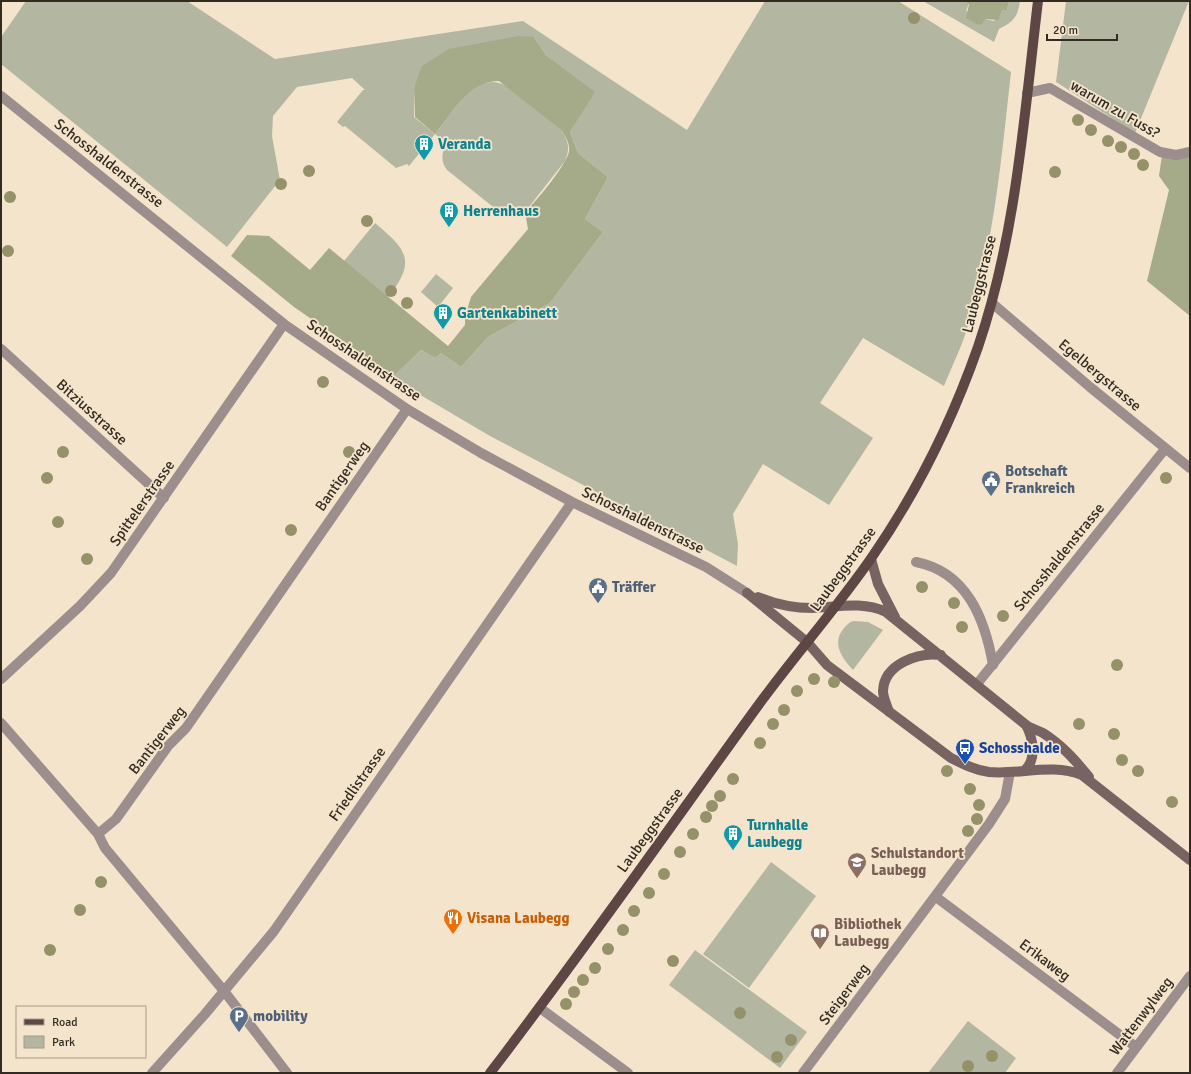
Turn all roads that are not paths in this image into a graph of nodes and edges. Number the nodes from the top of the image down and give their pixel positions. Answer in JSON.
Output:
{"nodes":[{"id":1,"x":1038,"y":1,"type":"edge"},
{"id":2,"x":1026,"y":93,"type":"junction"},
{"id":3,"x":1,"y":96,"type":"edge"},
{"id":4,"x":1190,"y":152,"type":"edge"},
{"id":5,"x":992,"y":303,"type":"junction"},
{"id":6,"x":284,"y":324,"type":"junction"},
{"id":7,"x":1,"y":349,"type":"edge"},
{"id":8,"x":407,"y":409,"type":"junction"},
{"id":9,"x":1165,"y":449,"type":"junction"},
{"id":10,"x":1190,"y":468,"type":"edge"},
{"id":11,"x":164,"y":498,"type":"junction"},
{"id":12,"x":572,"y":502,"type":"junction"},
{"id":13,"x":871,"y":559,"type":"junction"},
{"id":14,"x":916,"y":562,"type":"dead end"},
{"id":15,"x":747,"y":593,"type":"junction"},
{"id":16,"x":835,"y":606,"type":"junction"},
{"id":17,"x":896,"y":619,"type":"junction"},
{"id":18,"x":807,"y":642,"type":"junction"},
{"id":19,"x":941,"y":655,"type":"junction"},
{"id":20,"x":993,"y":665,"type":"junction"},
{"id":21,"x":1,"y":679,"type":"edge"},
{"id":22,"x":977,"y":684,"type":"junction"},
{"id":23,"x":889,"y":712,"type":"junction"},
{"id":24,"x":1,"y":723,"type":"edge"},
{"id":25,"x":1026,"y":725,"type":"junction"},
{"id":26,"x":1024,"y":770,"type":"junction"},
{"id":27,"x":1010,"y":772,"type":"junction"},
{"id":28,"x":1094,"y":783,"type":"junction"},
{"id":29,"x":98,"y":834,"type":"junction"},
{"id":30,"x":1190,"y":860,"type":"edge"},
{"id":31,"x":936,"y":897,"type":"junction"},
{"id":32,"x":1190,"y":976,"type":"edge"},
{"id":33,"x":224,"y":991,"type":"junction"},
{"id":34,"x":540,"y":1008,"type":"junction"},
{"id":35,"x":1136,"y":1047,"type":"junction"},
{"id":36,"x":152,"y":1073,"type":"edge"},
{"id":37,"x":287,"y":1073,"type":"edge"},
{"id":38,"x":490,"y":1073,"type":"edge"},
{"id":39,"x":628,"y":1073,"type":"edge"},
{"id":40,"x":804,"y":1073,"type":"edge"},
{"id":41,"x":1117,"y":1073,"type":"edge"}],
"edges":[{"from":1,"to":2,"type":"main road","name":"Laubeggstrasse"},
{"from":2,"to":4,"type":"street","name":"warum zu Fuss?"},
{"from":2,"to":5,"type":"main road","name":"Laubeggstrasse"},
{"from":3,"to":6,"type":"street","name":"Schosshaldenstrasse"},
{"from":5,"to":9,"type":"street","name":"Egelbergstrasse"},
{"from":5,"to":13,"type":"main road","name":"Laubeggstrasse"},
{"from":6,"to":8,"type":"street","name":"Schosshaldenstrasse"},
{"from":6,"to":11,"type":"street","name":"Spittelerstrasse"},
{"from":7,"to":11,"type":"street","name":"Bitziusstrasse"},
{"from":8,"to":12,"type":"street","name":"Schosshaldenstrasse"},
{"from":8,"to":29,"type":"street","name":"Bantigerweg"},
{"from":9,"to":10,"type":"street","name":"Egelbergstrasse"},
{"from":9,"to":20,"type":"street","name":"Schosshaldenstrasse"},
{"from":11,"to":21,"type":"street","name":"Spittelerstrasse"},
{"from":12,"to":15,"type":"street","name":"Schosshaldenstrasse"},
{"from":12,"to":33,"type":"street","name":"Friedlistrasse"},
{"from":13,"to":16,"type":"main road","name":"Laubeggstrasse"},
{"from":13,"to":17,"type":"street","name":"Schosshaldenstrasse"},
{"from":14,"to":20,"type":"street"},
{"from":15,"to":16,"type":"street","name":"Schosshaldenstrasse"},
{"from":15,"to":18,"type":"street","name":"Schosshaldenstrasse"},
{"from":16,"to":17,"type":"street","name":"Schosshaldenstrasse"},
{"from":16,"to":18,"type":"main road","name":"Laubeggstrasse"},
{"from":17,"to":19,"type":"street","name":"Schosshaldenstrasse"},
{"from":18,"to":23,"type":"street","name":"Schosshaldenstrasse"},
{"from":18,"to":34,"type":"main road","name":"Laubeggstrasse"},
{"from":19,"to":22,"type":"street","name":"Schosshaldenstrasse"},
{"from":19,"to":23,"type":"street"},
{"from":20,"to":22,"type":"street","name":"Schosshaldenstrasse"},
{"from":22,"to":25,"type":"street","name":"Schosshaldenstrasse"},
{"from":23,"to":27,"type":"street","name":"Schosshaldenstrasse"},
{"from":24,"to":29,"type":"street"},
{"from":25,"to":26,"type":"street"},
{"from":25,"to":28,"type":"street","name":"Schosshaldenstrasse"},
{"from":26,"to":27,"type":"street","name":"Schosshaldenstrasse"},
{"from":26,"to":28,"type":"street","name":"Schosshaldenstrasse"},
{"from":27,"to":31,"type":"street","name":"Steigerweg"},
{"from":28,"to":30,"type":"street","name":"Schosshaldenstrasse"},
{"from":29,"to":33,"type":"street"},
{"from":31,"to":35,"type":"street","name":"Erikaweg"},
{"from":31,"to":40,"type":"street","name":"Steigerweg"},
{"from":32,"to":35,"type":"street","name":"Wattenwylweg"},
{"from":33,"to":36,"type":"street","name":"Friedlistrasse"},
{"from":33,"to":37,"type":"street"},
{"from":34,"to":38,"type":"main road","name":"Laubeggstrasse"},
{"from":34,"to":39,"type":"street"},
{"from":35,"to":41,"type":"street","name":"Wattenwylweg"}]}
